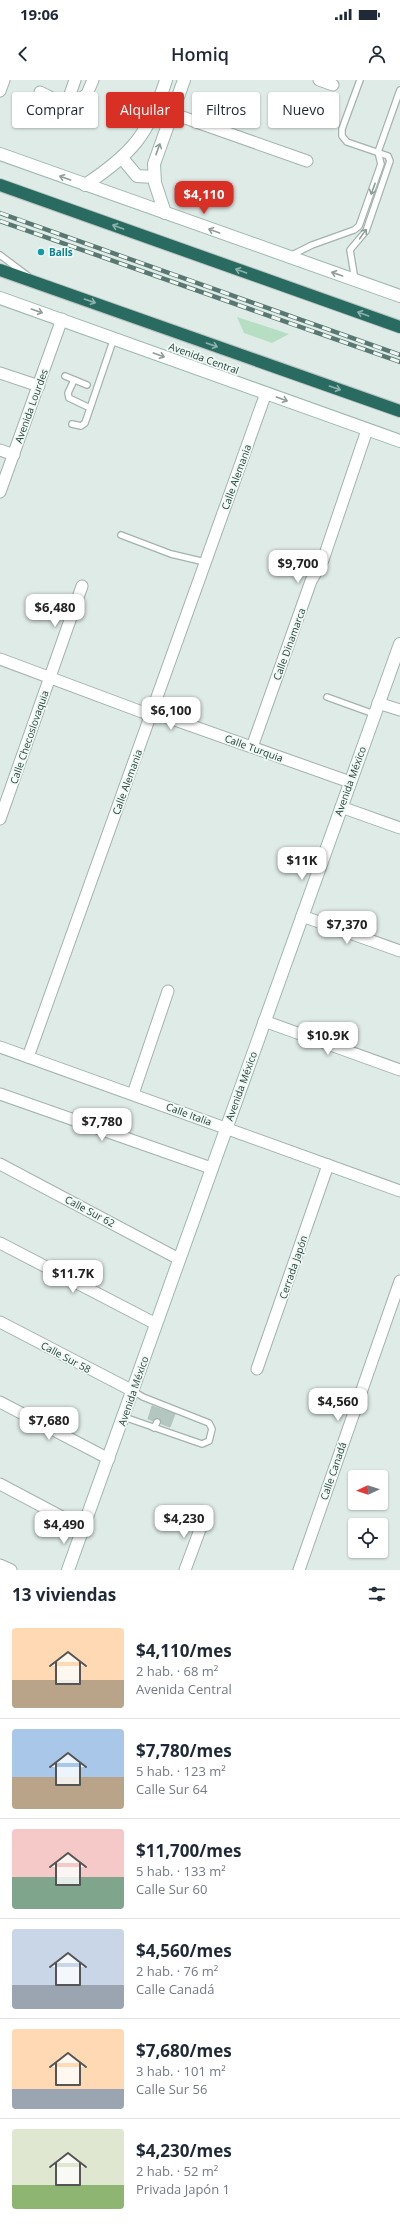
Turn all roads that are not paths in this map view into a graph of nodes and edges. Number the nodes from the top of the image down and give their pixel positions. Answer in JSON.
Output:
{"nodes":[{"id":1,"x":4,"y":80,"type":"edge"},
{"id":2,"x":75,"y":80,"type":"edge"},
{"id":3,"x":93,"y":80,"type":"edge"},
{"id":4,"x":166,"y":80,"type":"edge"},
{"id":5,"x":184,"y":80,"type":"edge"},
{"id":6,"x":319,"y":80,"type":"edge"},
{"id":7,"x":360,"y":80,"type":"edge"},
{"id":8,"x":333,"y":85,"type":"dead end"},
{"id":9,"x":400,"y":90,"type":"edge"},
{"id":10,"x":0,"y":91,"type":"edge"},
{"id":11,"x":71,"y":92,"type":"edge"},
{"id":12,"x":86,"y":92,"type":"edge"},
{"id":13,"x":180,"y":92,"type":"edge"},
{"id":14,"x":184,"y":117,"type":"edge"},
{"id":15,"x":166,"y":128,"type":"edge"},
{"id":16,"x":378,"y":152,"type":"junction"},
{"id":17,"x":0,"y":154,"type":"edge"},
{"id":18,"x":122,"y":158,"type":"junction"},
{"id":19,"x":307,"y":162,"type":"dead end"},
{"id":20,"x":154,"y":177,"type":"junction"},
{"id":21,"x":0,"y":185,"type":"edge"},
{"id":22,"x":85,"y":185,"type":"junction"},
{"id":23,"x":165,"y":213,"type":"junction"},
{"id":24,"x":0,"y":256,"type":"edge"},
{"id":25,"x":288,"y":258,"type":"junction"},
{"id":26,"x":0,"y":270,"type":"edge"},
{"id":27,"x":355,"y":281,"type":"junction"},
{"id":28,"x":38,"y":283,"type":"junction"},
{"id":29,"x":400,"y":296,"type":"edge"},
{"id":30,"x":0,"y":298,"type":"edge"},
{"id":31,"x":62,"y":319,"type":"junction"},
{"id":32,"x":400,"y":327,"type":"edge"},
{"id":33,"x":114,"y":338,"type":"junction"},
{"id":34,"x":0,"y":373,"type":"edge"},
{"id":35,"x":65,"y":376,"type":"dead end"},
{"id":36,"x":74,"y":380,"type":"junction"},
{"id":37,"x":87,"y":385,"type":"dead end"},
{"id":38,"x":39,"y":386,"type":"junction"},
{"id":39,"x":266,"y":394,"type":"junction"},
{"id":40,"x":90,"y":408,"type":"junction"},
{"id":41,"x":400,"y":411,"type":"edge"},
{"id":42,"x":72,"y":424,"type":"dead end"},
{"id":43,"x":367,"y":430,"type":"junction"},
{"id":44,"x":400,"y":441,"type":"edge"},
{"id":45,"x":0,"y":450,"type":"edge"},
{"id":46,"x":14,"y":455,"type":"junction"},
{"id":47,"x":0,"y":492,"type":"edge"},
{"id":48,"x":121,"y":535,"type":"dead end"},
{"id":49,"x":205,"y":562,"type":"junction"},
{"id":50,"x":82,"y":586,"type":"dead end"},
{"id":51,"x":400,"y":644,"type":"edge"},
{"id":52,"x":0,"y":659,"type":"edge"},
{"id":53,"x":50,"y":678,"type":"junction"},
{"id":54,"x":326,"y":697,"type":"dead end"},
{"id":55,"x":376,"y":708,"type":"junction"},
{"id":56,"x":400,"y":710,"type":"edge"},
{"id":57,"x":152,"y":714,"type":"junction"},
{"id":58,"x":252,"y":747,"type":"junction"},
{"id":59,"x":350,"y":782,"type":"junction"},
{"id":60,"x":341,"y":807,"type":"junction"},
{"id":61,"x":0,"y":819,"type":"edge"},
{"id":62,"x":400,"y":828,"type":"edge"},
{"id":63,"x":302,"y":916,"type":"junction"},
{"id":64,"x":400,"y":951,"type":"edge"},
{"id":65,"x":168,"y":991,"type":"dead end"},
{"id":66,"x":264,"y":1021,"type":"junction"},
{"id":67,"x":0,"y":1047,"type":"edge"},
{"id":68,"x":28,"y":1057,"type":"junction"},
{"id":69,"x":400,"y":1070,"type":"edge"},
{"id":70,"x":0,"y":1094,"type":"edge"},
{"id":71,"x":133,"y":1094,"type":"junction"},
{"id":72,"x":226,"y":1127,"type":"junction"},
{"id":73,"x":0,"y":1164,"type":"edge"},
{"id":74,"x":328,"y":1165,"type":"junction"},
{"id":75,"x":211,"y":1168,"type":"junction"},
{"id":76,"x":400,"y":1191,"type":"edge"},
{"id":77,"x":0,"y":1243,"type":"edge"},
{"id":78,"x":179,"y":1259,"type":"junction"},
{"id":79,"x":400,"y":1281,"type":"edge"},
{"id":80,"x":0,"y":1322,"type":"edge"},
{"id":81,"x":156,"y":1324,"type":"junction"},
{"id":82,"x":257,"y":1369,"type":"dead end"},
{"id":83,"x":133,"y":1391,"type":"junction"},
{"id":84,"x":0,"y":1402,"type":"edge"},
{"id":85,"x":124,"y":1417,"type":"junction"},
{"id":86,"x":156,"y":1422,"type":"dead end"},
{"id":87,"x":154,"y":1428,"type":"junction"},
{"id":88,"x":109,"y":1459,"type":"junction"},
{"id":89,"x":0,"y":1484,"type":"edge"},
{"id":90,"x":204,"y":1516,"type":"dead end"},
{"id":91,"x":83,"y":1528,"type":"junction"},
{"id":92,"x":0,"y":1564,"type":"edge"},
{"id":93,"x":10,"y":1570,"type":"edge"},
{"id":94,"x":68,"y":1570,"type":"edge"},
{"id":95,"x":185,"y":1570,"type":"edge"},
{"id":96,"x":299,"y":1570,"type":"edge"}],
"edges":[{"from":1,"to":10,"type":"street"},
{"from":2,"to":11,"type":"street"},
{"from":3,"to":12,"type":"street"},
{"from":4,"to":18,"type":"street"},
{"from":5,"to":13,"type":"street"},
{"from":6,"to":8,"type":"street"},
{"from":7,"to":16,"type":"lane"},
{"from":9,"to":16,"type":"lane"},
{"from":14,"to":19,"type":"street"},
{"from":20,"to":15,"type":"street","one_way":true},
{"from":16,"to":25,"type":"lane","one_way":true},
{"from":27,"to":16,"type":"lane","one_way":true},
{"from":22,"to":17,"type":"street","one_way":true},
{"from":18,"to":20,"type":"street"},
{"from":18,"to":22,"type":"street"},
{"from":20,"to":23,"type":"street"},
{"from":32,"to":21,"type":"highway","one_way":true},
{"from":22,"to":23,"type":"street"},
{"from":25,"to":23,"type":"street","one_way":true},
{"from":24,"to":28,"type":"lane"},
{"from":27,"to":25,"type":"street","one_way":true},
{"from":26,"to":28,"type":"highway","name":"Avenida Central"},
{"from":27,"to":29,"type":"street"},
{"from":28,"to":41,"type":"highway","name":"Avenida Central","one_way":true},
{"from":30,"to":31,"type":"street","name":"Avenida Central","one_way":true},
{"from":31,"to":33,"type":"street","name":"Avenida Central"},
{"from":31,"to":38,"type":"street","name":"Avenida Lourdes"},
{"from":33,"to":39,"type":"street","name":"Avenida Central","one_way":true},
{"from":33,"to":40,"type":"lane"},
{"from":34,"to":38,"type":"street"},
{"from":35,"to":36,"type":"lane"},
{"from":36,"to":37,"type":"lane"},
{"from":36,"to":40,"type":"lane"},
{"from":38,"to":46,"type":"street","name":"Avenida Lourdes"},
{"from":39,"to":43,"type":"street","name":"Avenida Central","one_way":true},
{"from":39,"to":49,"type":"street","name":"Calle Alemania"},
{"from":40,"to":42,"type":"lane"},
{"from":43,"to":44,"type":"street","name":"Avenida Central"},
{"from":43,"to":58,"type":"street","name":"Calle Dinamarca"},
{"from":45,"to":46,"type":"street"},
{"from":46,"to":47,"type":"street","name":"Avenida Lourdes"},
{"from":48,"to":49,"type":"lane"},
{"from":49,"to":57,"type":"street","name":"Calle Alemania"},
{"from":50,"to":53,"type":"street","name":"Calle Checoslovaquia"},
{"from":51,"to":55,"type":"street","name":"Avenida México"},
{"from":52,"to":53,"type":"street","name":"Calle Turquia"},
{"from":53,"to":57,"type":"street","name":"Calle Turquia"},
{"from":53,"to":61,"type":"street","name":"Calle Checoslovaquia"},
{"from":54,"to":55,"type":"lane"},
{"from":55,"to":56,"type":"street"},
{"from":55,"to":59,"type":"street","name":"Avenida México"},
{"from":57,"to":58,"type":"street","name":"Calle Turquia"},
{"from":57,"to":68,"type":"street","name":"Calle Alemania"},
{"from":58,"to":59,"type":"street","name":"Calle Turquia"},
{"from":59,"to":60,"type":"street","name":"Avenida México"},
{"from":60,"to":62,"type":"street"},
{"from":60,"to":63,"type":"street","name":"Avenida México"},
{"from":63,"to":64,"type":"street"},
{"from":63,"to":66,"type":"street","name":"Avenida México"},
{"from":65,"to":71,"type":"street"},
{"from":66,"to":69,"type":"street"},
{"from":66,"to":72,"type":"street","name":"Avenida México"},
{"from":67,"to":68,"type":"street","name":"Calle Italia"},
{"from":68,"to":71,"type":"street","name":"Calle Italia"},
{"from":70,"to":75,"type":"street"},
{"from":71,"to":72,"type":"street","name":"Calle Italia"},
{"from":72,"to":74,"type":"street","name":"Calle Italia"},
{"from":72,"to":75,"type":"street","name":"Avenida México"},
{"from":73,"to":78,"type":"street","name":"Calle Sur 62"},
{"from":74,"to":76,"type":"street","name":"Calle Italia"},
{"from":74,"to":82,"type":"street","name":"Cerrada Japón"},
{"from":75,"to":78,"type":"street","name":"Avenida México"},
{"from":77,"to":81,"type":"street"},
{"from":78,"to":81,"type":"street","name":"Avenida México"},
{"from":79,"to":96,"type":"street","name":"Calle Canadá"},
{"from":80,"to":83,"type":"street","name":"Calle Sur 58"},
{"from":81,"to":83,"type":"street","name":"Avenida México"},
{"from":83,"to":85,"type":"street","name":"Avenida México"},
{"from":83,"to":87,"type":"lane"},
{"from":84,"to":88,"type":"street"},
{"from":85,"to":87,"type":"lane"},
{"from":85,"to":88,"type":"street","name":"Avenida México"},
{"from":86,"to":87,"type":"lane"},
{"from":88,"to":91,"type":"street","name":"Avenida México"},
{"from":89,"to":91,"type":"street"},
{"from":90,"to":95,"type":"street"},
{"from":91,"to":94,"type":"street","name":"Avenida México"},
{"from":92,"to":93,"type":"street"}]}
